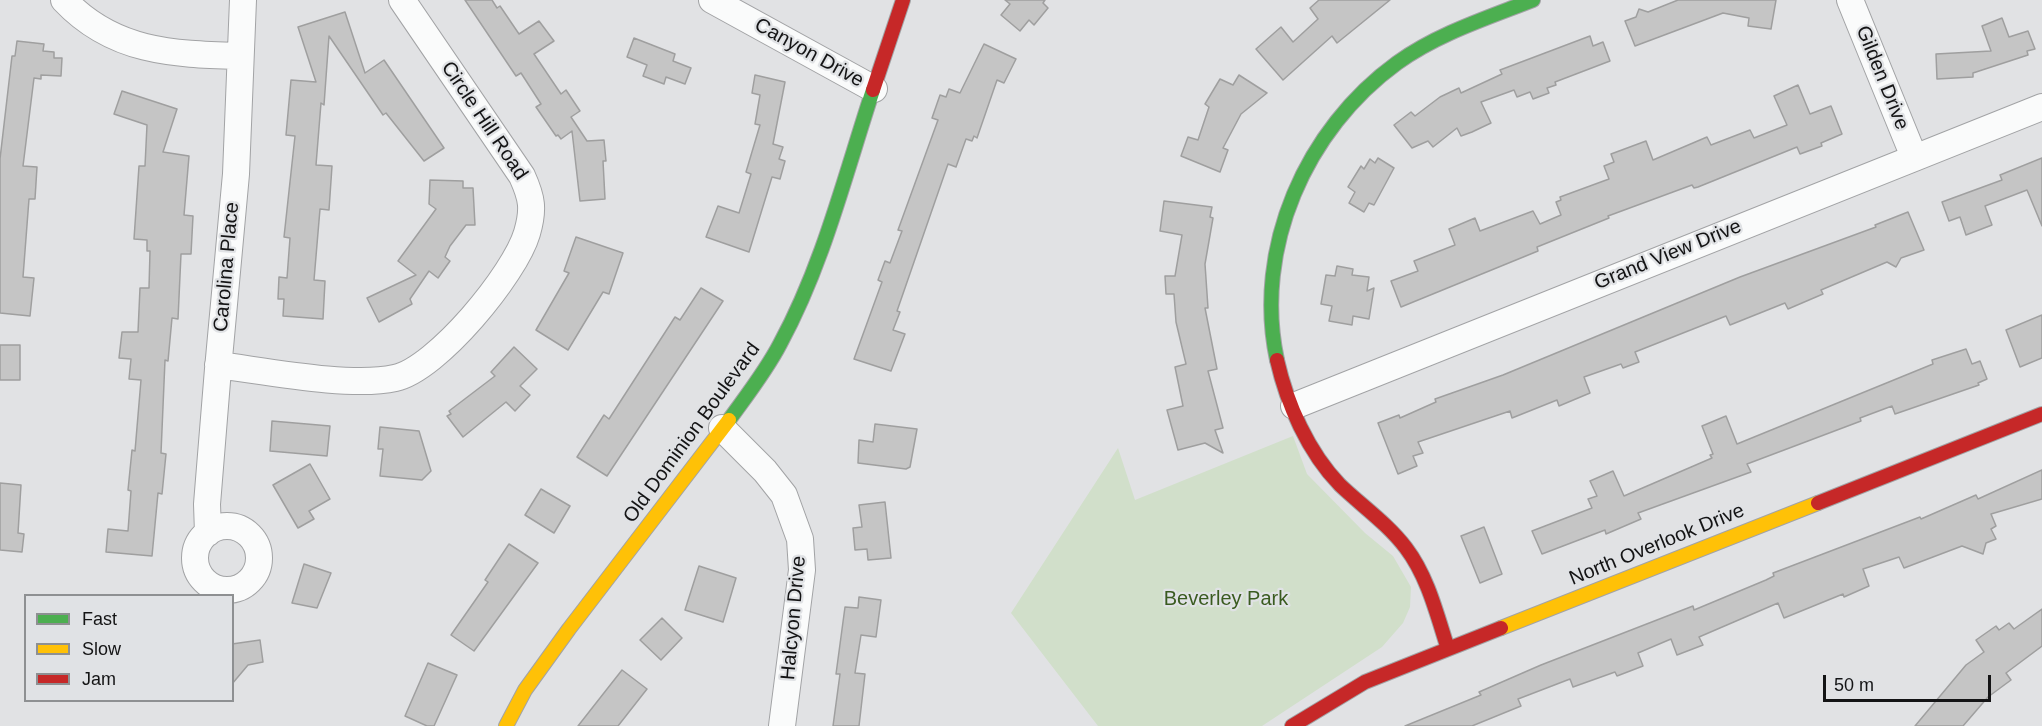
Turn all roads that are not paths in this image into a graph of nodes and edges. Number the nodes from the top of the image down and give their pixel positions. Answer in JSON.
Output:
{"nodes":[{"id":1,"x":64,"y":0,"type":"edge"},
{"id":2,"x":243,"y":0,"type":"edge"},
{"id":3,"x":402,"y":0,"type":"edge"},
{"id":4,"x":712,"y":0,"type":"edge"},
{"id":5,"x":903,"y":0,"type":"edge"},
{"id":6,"x":1533,"y":0,"type":"edge"},
{"id":7,"x":1850,"y":0,"type":"edge"},
{"id":8,"x":239,"y":57,"type":"junction"},
{"id":9,"x":874,"y":89,"type":"junction"},
{"id":10,"x":2042,"y":106,"type":"edge"},
{"id":11,"x":1914,"y":157,"type":"junction"},
{"id":12,"x":218,"y":365,"type":"junction"},
{"id":13,"x":1294,"y":406,"type":"junction"},
{"id":14,"x":2042,"y":414,"type":"edge"},
{"id":15,"x":722,"y":428,"type":"junction"},
{"id":16,"x":208,"y":533,"type":"dead end"},
{"id":17,"x":1448,"y":649,"type":"junction"},
{"id":18,"x":506,"y":726,"type":"edge"},
{"id":19,"x":782,"y":726,"type":"edge"},
{"id":20,"x":1292,"y":726,"type":"edge"}],
"edges":[{"from":1,"to":8,"type":"street"},
{"from":2,"to":8,"type":"street","name":"Carolina Place"},
{"from":3,"to":12,"type":"street","name":"Circle Hill Road"},
{"from":4,"to":9,"type":"street","name":"Canyon Drive"},
{"from":5,"to":9,"type":"street","name":"Old Dominion Boulevard"},
{"from":6,"to":13,"type":"street"},
{"from":7,"to":11,"type":"street","name":"Gilden Drive"},
{"from":8,"to":12,"type":"street","name":"Carolina Place"},
{"from":9,"to":15,"type":"street","name":"Old Dominion Boulevard"},
{"from":10,"to":11,"type":"street","name":"Grand View Drive"},
{"from":11,"to":13,"type":"street","name":"Grand View Drive"},
{"from":12,"to":16,"type":"street","name":"Carolina Place"},
{"from":13,"to":17,"type":"street"},
{"from":14,"to":17,"type":"street","name":"North Overlook Drive"},
{"from":15,"to":18,"type":"street","name":"Old Dominion Boulevard"},
{"from":15,"to":19,"type":"street","name":"Halcyon Drive"},
{"from":17,"to":20,"type":"street","name":"North Overlook Drive"}]}
